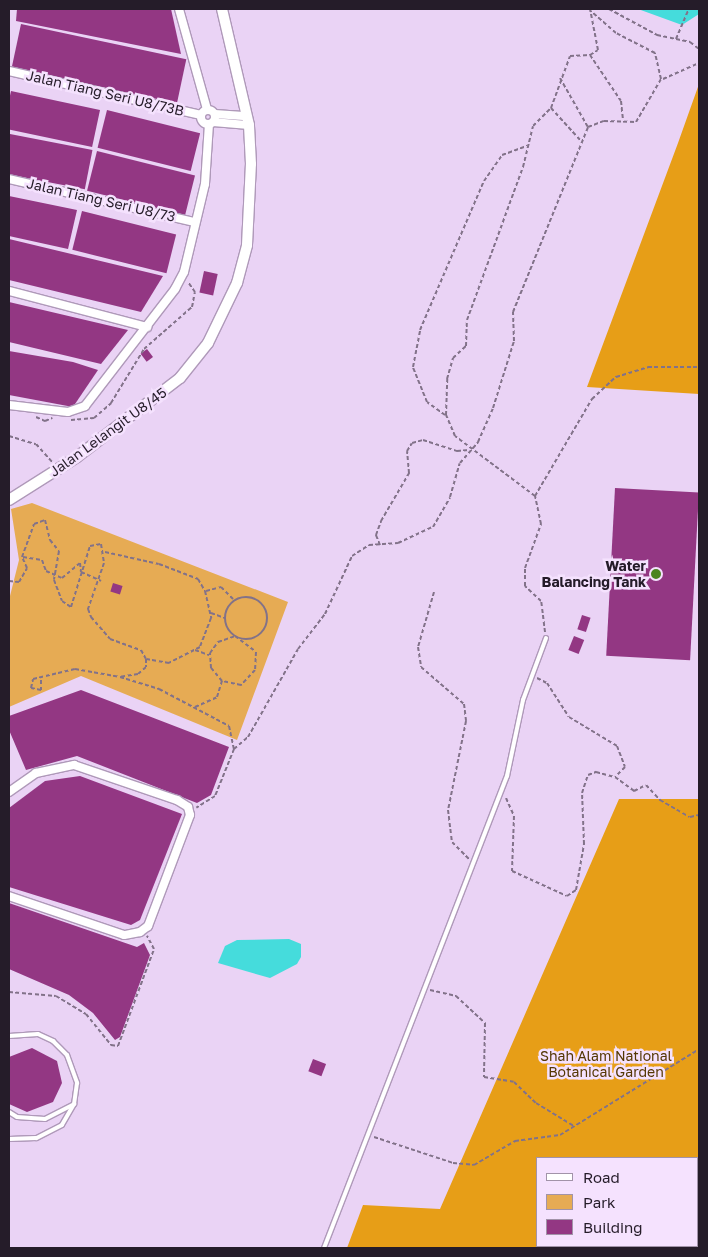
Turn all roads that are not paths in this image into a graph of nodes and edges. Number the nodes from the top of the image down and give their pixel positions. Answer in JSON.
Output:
{"nodes":[{"id":1,"x":179,"y":9,"type":"edge"},
{"id":2,"x":222,"y":9,"type":"edge"},
{"id":3,"x":9,"y":71,"type":"edge"},
{"id":4,"x":207,"y":109,"type":"junction"},
{"id":5,"x":200,"y":115,"type":"junction"},
{"id":6,"x":212,"y":120,"type":"junction"},
{"id":7,"x":248,"y":120,"type":"junction"},
{"id":8,"x":9,"y":179,"type":"edge"},
{"id":9,"x":194,"y":222,"type":"junction"},
{"id":10,"x":9,"y":291,"type":"edge"},
{"id":11,"x":147,"y":327,"type":"junction"},
{"id":12,"x":9,"y":405,"type":"edge"},
{"id":13,"x":9,"y":500,"type":"edge"},
{"id":14,"x":546,"y":638,"type":"road end"},
{"id":15,"x":9,"y":792,"type":"edge"},
{"id":16,"x":9,"y":896,"type":"edge"},
{"id":17,"x":9,"y":1036,"type":"edge"},
{"id":18,"x":74,"y":1104,"type":"junction"},
{"id":19,"x":9,"y":1112,"type":"edge"},
{"id":20,"x":9,"y":1139,"type":"edge"},
{"id":21,"x":324,"y":1248,"type":"edge"}],
"edges":[{"from":1,"to":4,"type":"street"},
{"from":2,"to":7,"type":"street","name":"Jalan Lelangit U8/45"},
{"from":3,"to":5,"type":"street","name":"Jalan Tiang Seri U8/73B"},
{"from":4,"to":5,"type":"street","name":"Jalan Tiang Seri U8/73B"},
{"from":4,"to":6,"type":"street"},
{"from":5,"to":6,"type":"street","name":"Jalan Tiang Seri U8/73B"},
{"from":6,"to":7,"type":"street"},
{"from":6,"to":9,"type":"street","name":"Jalan Tiang Seri U8/73"},
{"from":7,"to":13,"type":"street","name":"Jalan Lelangit U8/45"},
{"from":8,"to":9,"type":"street","name":"Jalan Tiang Seri U8/73"},
{"from":9,"to":11,"type":"street","name":"Jalan Tiang Seri U8/73"},
{"from":10,"to":11,"type":"street"},
{"from":11,"to":12,"type":"street","name":"Jalan Tiang Seri U8/73"},
{"from":14,"to":21,"type":"lane"},
{"from":15,"to":16,"type":"street"},
{"from":17,"to":18,"type":"lane"},
{"from":18,"to":19,"type":"lane"},
{"from":18,"to":20,"type":"lane"}]}
